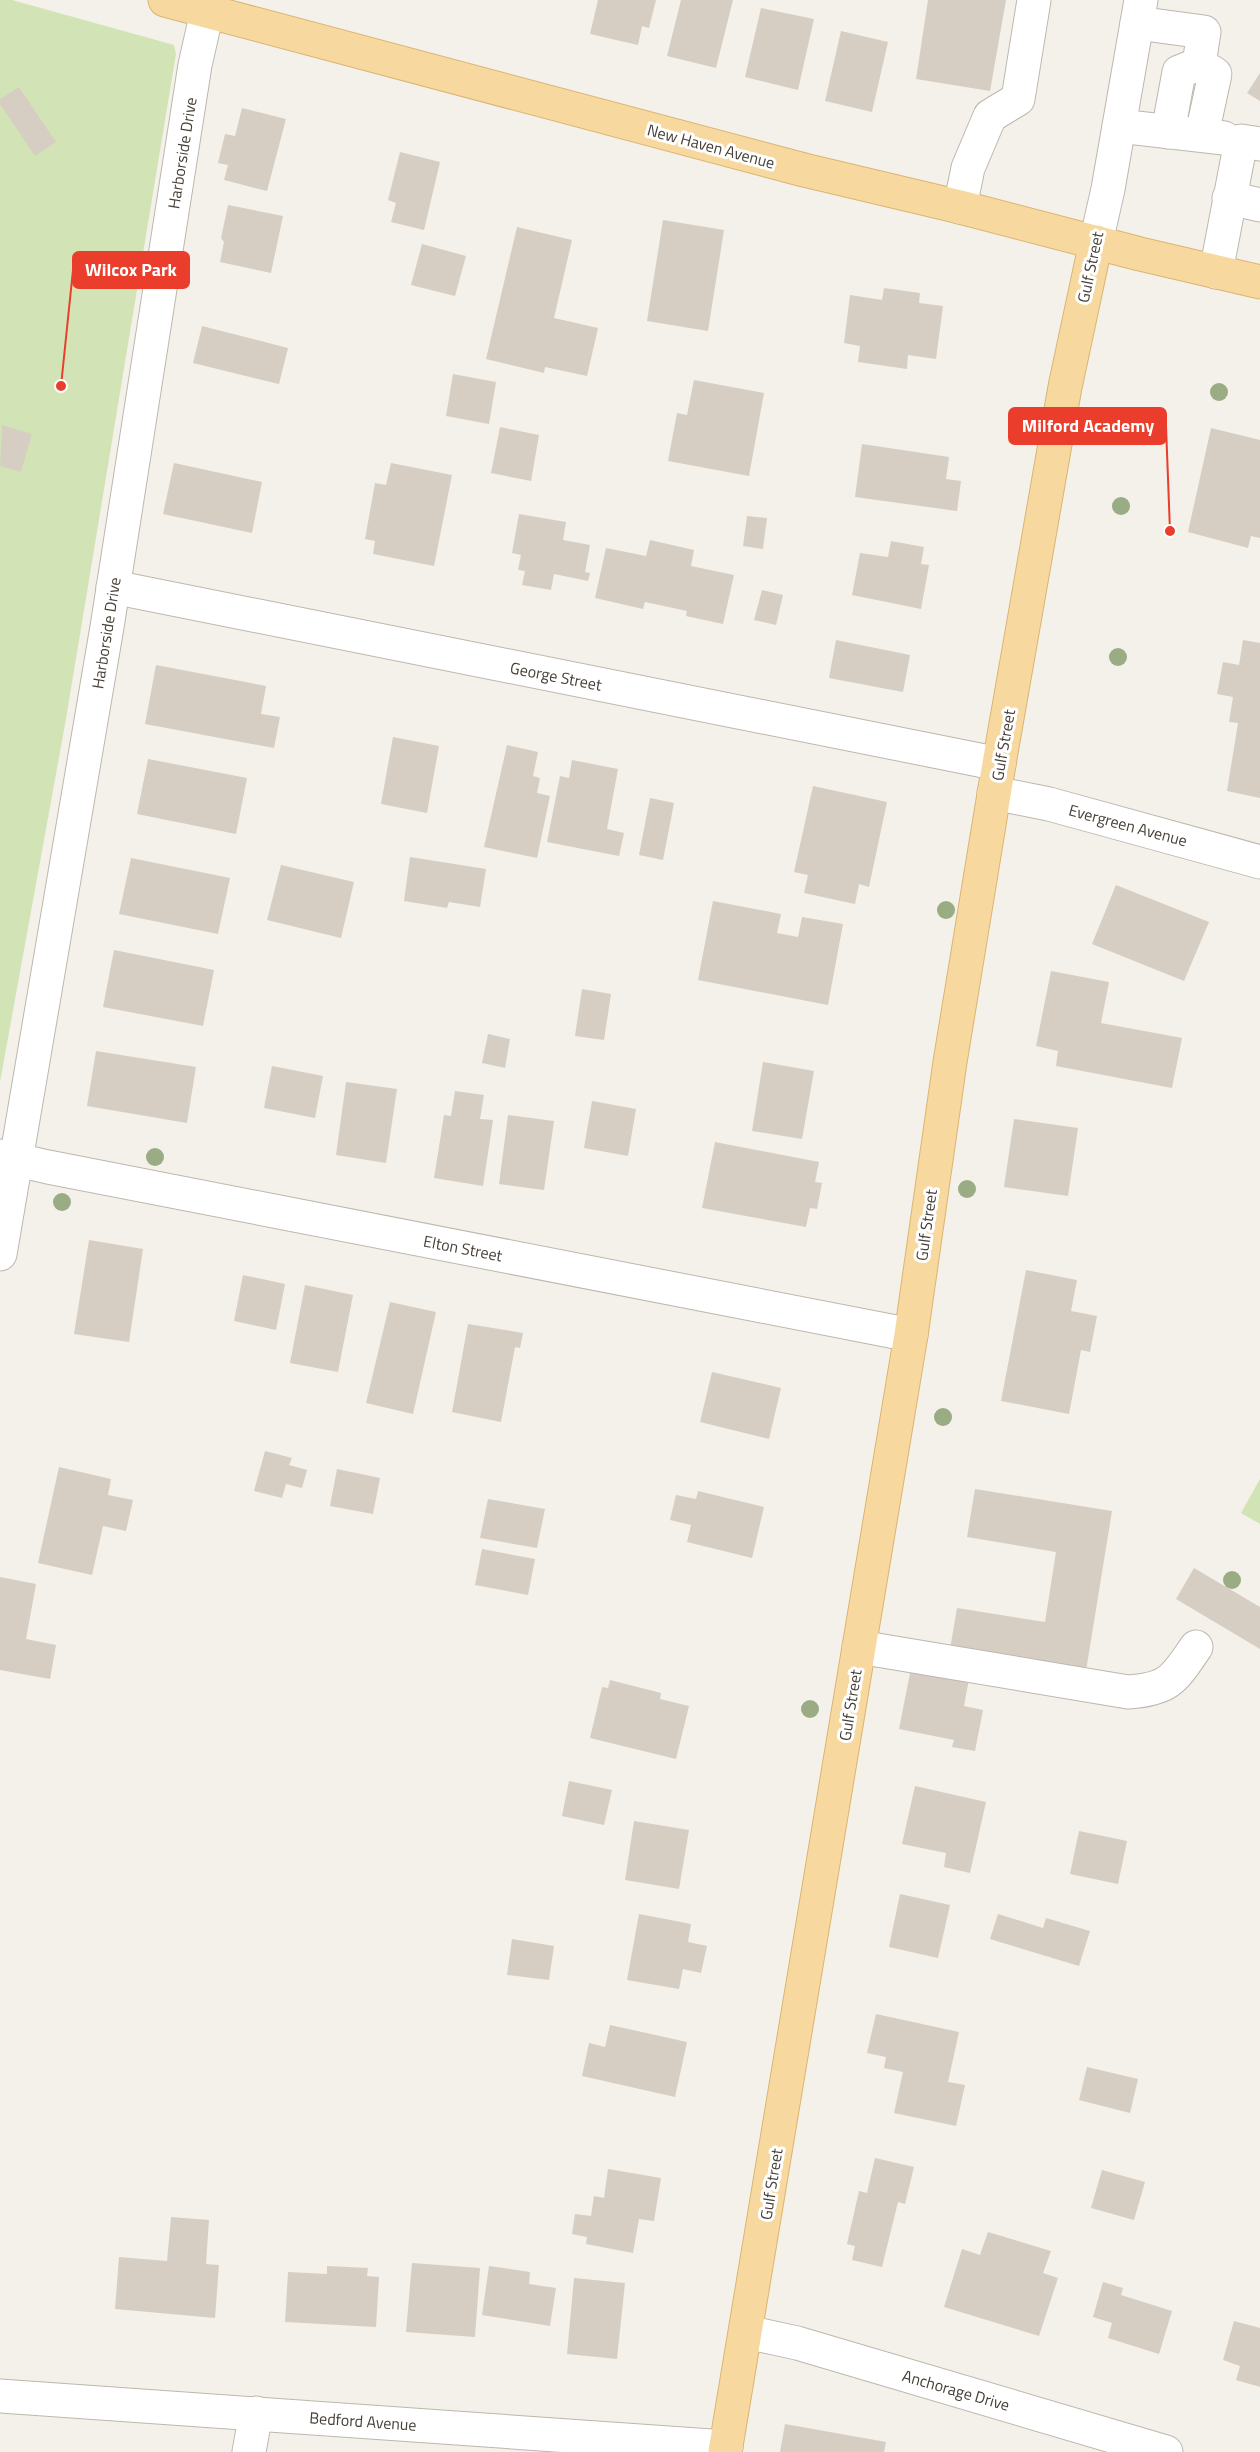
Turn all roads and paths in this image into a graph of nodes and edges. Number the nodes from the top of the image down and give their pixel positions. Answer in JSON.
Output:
{"nodes":[{"id":1,"x":165,"y":0,"type":"edge"},
{"id":2,"x":1034,"y":0,"type":"edge"},
{"id":3,"x":207,"y":12,"type":"junction"},
{"id":4,"x":1139,"y":12,"type":"edge"},
{"id":5,"x":1199,"y":64,"type":"junction"},
{"id":6,"x":1119,"y":126,"type":"junction"},
{"id":7,"x":1168,"y":132,"type":"junction"},
{"id":8,"x":1202,"y":134,"type":"junction"},
{"id":9,"x":1250,"y":142,"type":"edge"},
{"id":10,"x":1245,"y":202,"type":"edge"},
{"id":11,"x":960,"y":207,"type":"junction"},
{"id":12,"x":1096,"y":242,"type":"junction"},
{"id":13,"x":1216,"y":272,"type":"junction"},
{"id":14,"x":1260,"y":282,"type":"edge"},
{"id":15,"x":114,"y":587,"type":"junction"},
{"id":16,"x":997,"y":779,"type":"junction"},
{"id":17,"x":1260,"y":862,"type":"edge"},
{"id":18,"x":8,"y":1157,"type":"edge"},
{"id":19,"x":0,"y":1254,"type":"edge"},
{"id":20,"x":911,"y":1335,"type":"junction"},
{"id":21,"x":859,"y":1647,"type":"junction"},
{"id":22,"x":1197,"y":1647,"type":"dead end"},
{"id":23,"x":746,"y":2332,"type":"junction"},
{"id":24,"x":0,"y":2396,"type":"edge"},
{"id":25,"x":256,"y":2413,"type":"junction"},
{"id":26,"x":726,"y":2450,"type":"edge"},
{"id":27,"x":249,"y":2452,"type":"edge"},
{"id":28,"x":1166,"y":2452,"type":"edge"}],
"edges":[{"from":1,"to":3,"type":"main road","name":"New Haven Avenue"},
{"from":2,"to":11,"type":"street"},
{"from":3,"to":11,"type":"main road","name":"New Haven Avenue"},
{"from":3,"to":15,"type":"street","name":"Harborside Drive"},
{"from":4,"to":5,"type":"street"},
{"from":4,"to":6,"type":"street","name":"Gulf Street"},
{"from":5,"to":7,"type":"street"},
{"from":5,"to":8,"type":"street"},
{"from":6,"to":7,"type":"street"},
{"from":6,"to":12,"type":"street","name":"Gulf Street"},
{"from":7,"to":8,"type":"street"},
{"from":8,"to":9,"type":"street"},
{"from":9,"to":10,"type":"street"},
{"from":10,"to":13,"type":"street"},
{"from":11,"to":12,"type":"main road","name":"New Haven Avenue"},
{"from":12,"to":13,"type":"main road","name":"New Haven Avenue"},
{"from":12,"to":16,"type":"main road","name":"Gulf Street"},
{"from":13,"to":14,"type":"main road","name":"New Haven Avenue"},
{"from":15,"to":16,"type":"street","name":"George Street"},
{"from":15,"to":18,"type":"street","name":"Harborside Drive"},
{"from":16,"to":17,"type":"street","name":"Evergreen Avenue"},
{"from":16,"to":20,"type":"main road","name":"Gulf Street"},
{"from":18,"to":19,"type":"street","name":"Harborside Drive"},
{"from":18,"to":20,"type":"street","name":"Elton Street"},
{"from":20,"to":21,"type":"main road","name":"Gulf Street"},
{"from":21,"to":22,"type":"street"},
{"from":21,"to":23,"type":"main road","name":"Gulf Street"},
{"from":23,"to":26,"type":"main road","name":"Gulf Street"},
{"from":23,"to":28,"type":"street","name":"Anchorage Drive"},
{"from":24,"to":25,"type":"street","name":"Bedford Avenue"},
{"from":25,"to":26,"type":"street","name":"Bedford Avenue"},
{"from":25,"to":27,"type":"street"}]}
